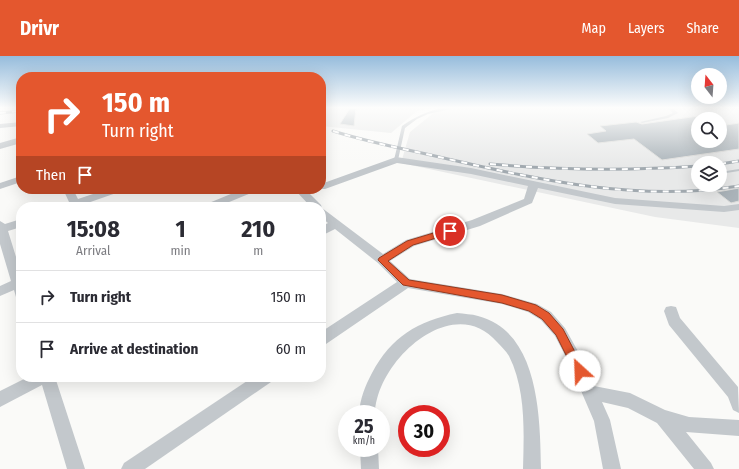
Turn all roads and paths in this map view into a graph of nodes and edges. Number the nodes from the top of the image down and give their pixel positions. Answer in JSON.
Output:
{"nodes":[{"id":1,"x":403,"y":127,"type":"edge"},
{"id":2,"x":16,"y":141,"type":"edge"},
{"id":3,"x":0,"y":146,"type":"edge"},
{"id":4,"x":396,"y":160,"type":"junction"},
{"id":5,"x":739,"y":170,"type":"edge"},
{"id":6,"x":727,"y":172,"type":"edge"},
{"id":7,"x":16,"y":181,"type":"edge"},
{"id":8,"x":534,"y":184,"type":"junction"},
{"id":9,"x":326,"y":185,"type":"edge"},
{"id":10,"x":0,"y":186,"type":"edge"},
{"id":11,"x":104,"y":194,"type":"edge"},
{"id":12,"x":240,"y":194,"type":"edge"},
{"id":13,"x":304,"y":194,"type":"edge"},
{"id":14,"x":82,"y":202,"type":"edge"},
{"id":15,"x":220,"y":202,"type":"edge"},
{"id":16,"x":312,"y":202,"type":"edge"},
{"id":17,"x":739,"y":207,"type":"edge"},
{"id":18,"x":326,"y":215,"type":"edge"},
{"id":19,"x":16,"y":224,"type":"edge"},
{"id":20,"x":336,"y":224,"type":"junction"},
{"id":21,"x":0,"y":228,"type":"edge"},
{"id":22,"x":326,"y":229,"type":"edge"},
{"id":23,"x":382,"y":260,"type":"junction"},
{"id":24,"x":16,"y":274,"type":"edge"},
{"id":25,"x":406,"y":283,"type":"junction"},
{"id":26,"x":16,"y":287,"type":"edge"},
{"id":27,"x":0,"y":291,"type":"edge"},
{"id":28,"x":671,"y":312,"type":"dead end"},
{"id":29,"x":326,"y":337,"type":"edge"},
{"id":30,"x":33,"y":382,"type":"edge"},
{"id":31,"x":49,"y":382,"type":"edge"},
{"id":32,"x":259,"y":382,"type":"edge"},
{"id":33,"x":589,"y":392,"type":"junction"},
{"id":34,"x":0,"y":399,"type":"edge"},
{"id":35,"x":367,"y":405,"type":"edge"},
{"id":36,"x":739,"y":405,"type":"edge"},
{"id":37,"x":663,"y":417,"type":"junction"},
{"id":38,"x":739,"y":428,"type":"edge"},
{"id":39,"x":369,"y":457,"type":"edge"},
{"id":40,"x":76,"y":469,"type":"edge"},
{"id":41,"x":130,"y":469,"type":"edge"},
{"id":42,"x":370,"y":469,"type":"edge"},
{"id":43,"x":532,"y":469,"type":"edge"},
{"id":44,"x":612,"y":469,"type":"edge"},
{"id":45,"x":705,"y":469,"type":"edge"}],
"edges":[{"from":1,"to":4,"type":"lane"},
{"from":2,"to":3,"type":"street"},
{"from":4,"to":8,"type":"street"},
{"from":4,"to":9,"type":"street"},
{"from":5,"to":6,"type":"lane"},
{"from":7,"to":10,"type":"street"},
{"from":8,"to":17,"type":"street"},
{"from":8,"to":23,"type":"street"},
{"from":11,"to":14,"type":"street"},
{"from":12,"to":15,"type":"street"},
{"from":13,"to":16,"type":"street"},
{"from":18,"to":20,"type":"street"},
{"from":19,"to":21,"type":"street"},
{"from":20,"to":22,"type":"street"},
{"from":20,"to":23,"type":"street"},
{"from":21,"to":24,"type":"street"},
{"from":23,"to":25,"type":"street"},
{"from":25,"to":29,"type":"street"},
{"from":25,"to":33,"type":"street"},
{"from":26,"to":27,"type":"street"},
{"from":28,"to":36,"type":"street"},
{"from":30,"to":34,"type":"street"},
{"from":31,"to":40,"type":"street"},
{"from":32,"to":41,"type":"street"},
{"from":33,"to":37,"type":"street"},
{"from":33,"to":44,"type":"street"},
{"from":35,"to":43,"type":"street"},
{"from":37,"to":38,"type":"street"},
{"from":37,"to":45,"type":"street"},
{"from":39,"to":42,"type":"street"}]}
